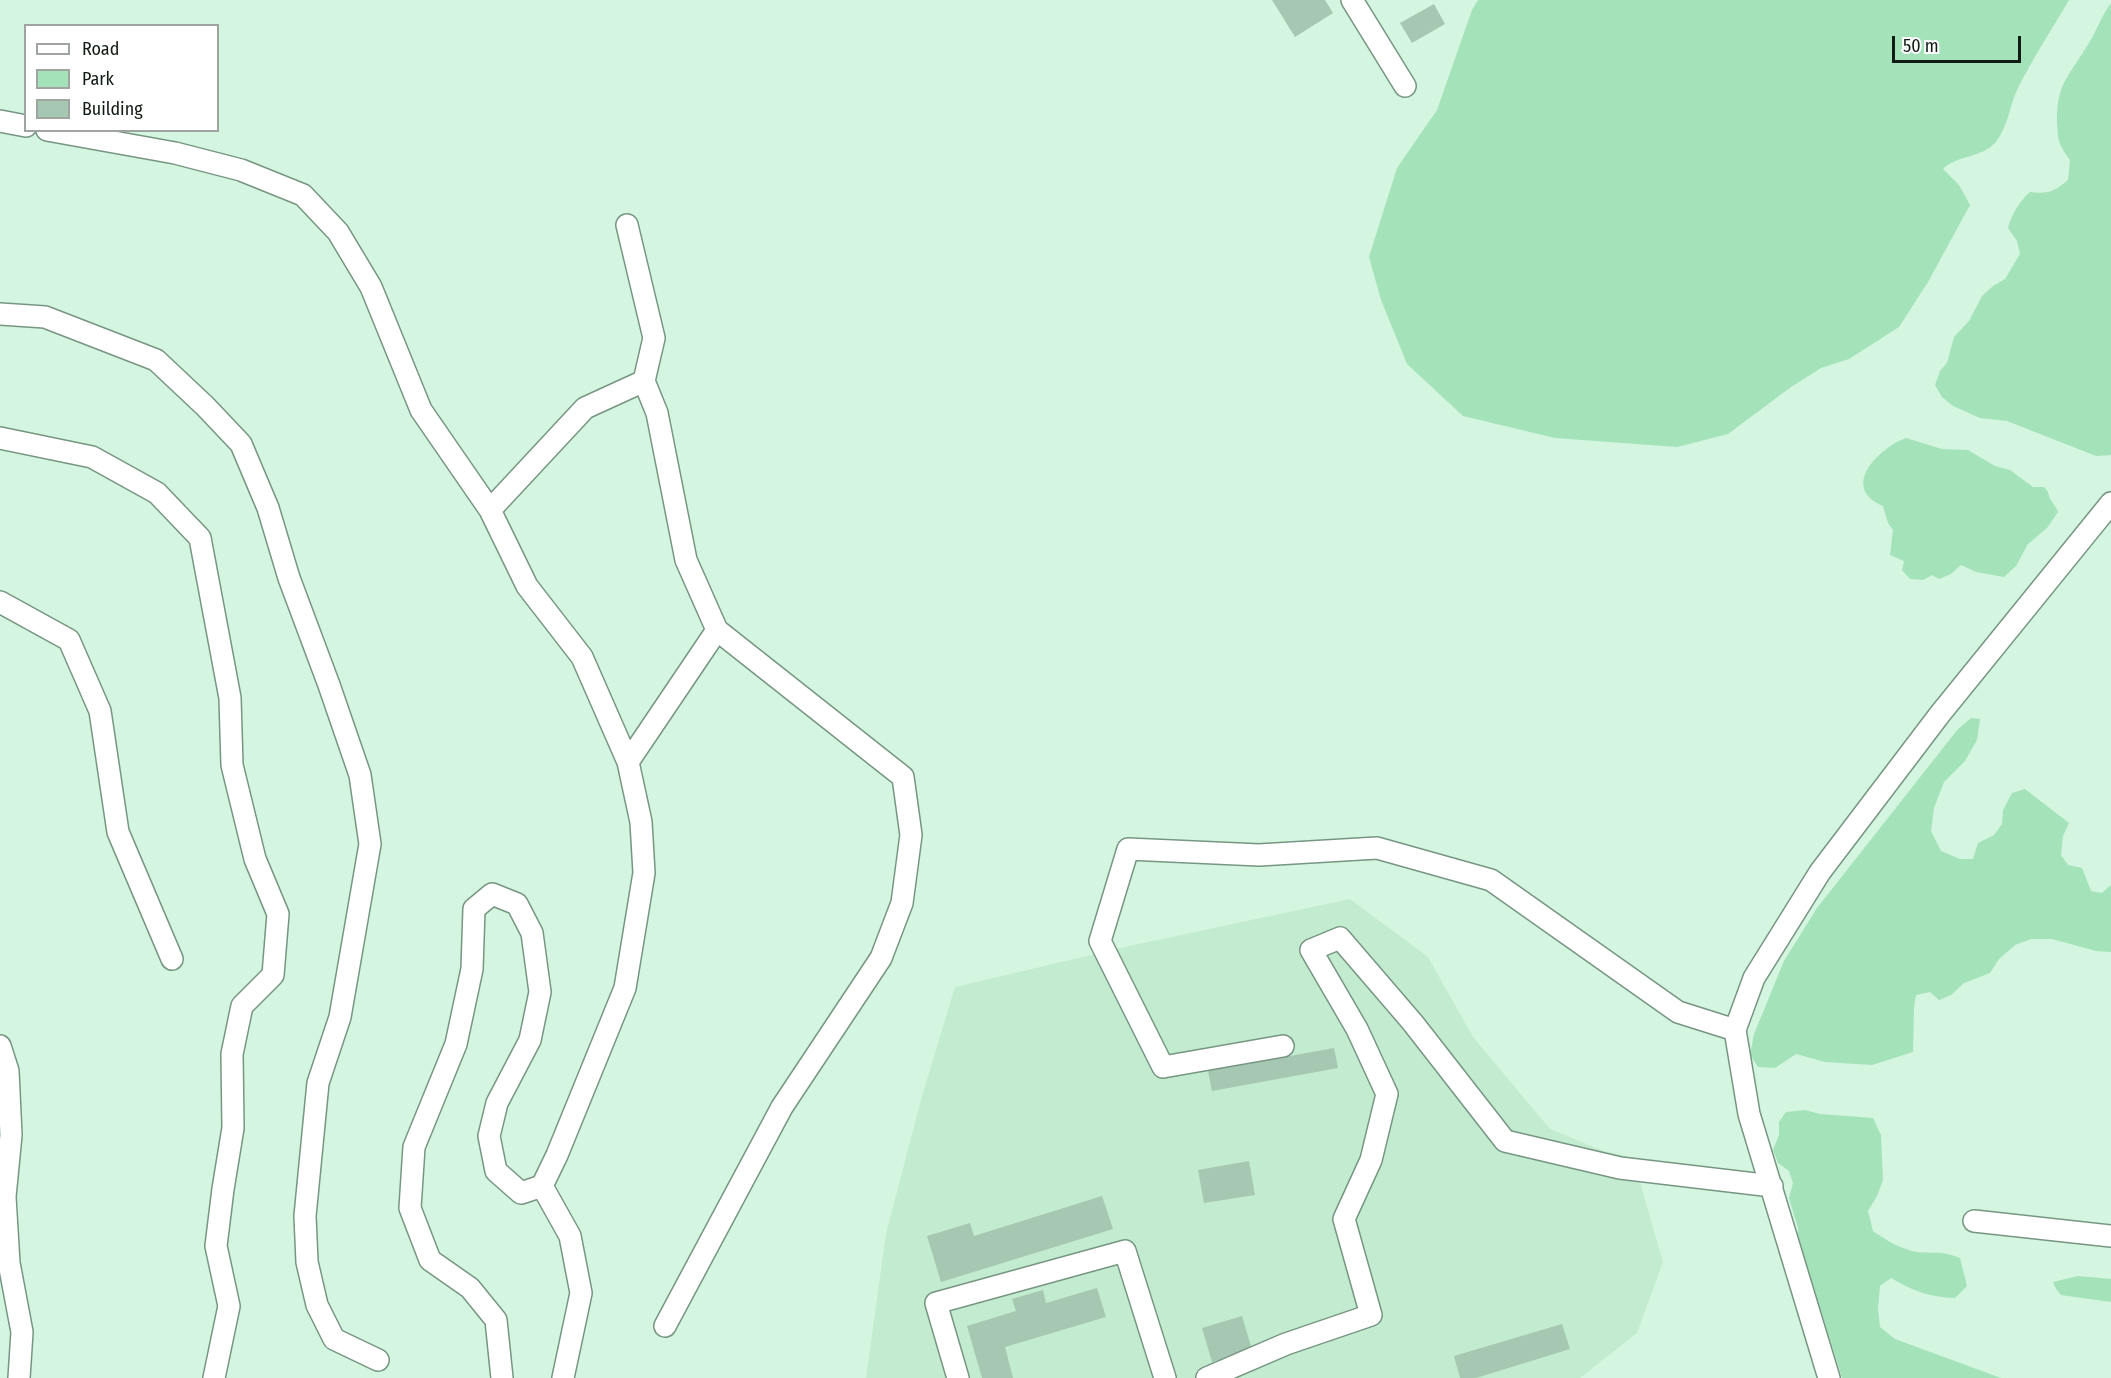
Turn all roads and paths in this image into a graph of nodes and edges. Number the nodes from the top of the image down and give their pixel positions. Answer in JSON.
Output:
{"nodes":[{"id":1,"x":1352,"y":0,"type":"edge"},
{"id":2,"x":1405,"y":86,"type":"dead end"},
{"id":3,"x":0,"y":121,"type":"edge"},
{"id":4,"x":24,"y":126,"type":"edge"},
{"id":5,"x":58,"y":132,"type":"edge"},
{"id":6,"x":627,"y":225,"type":"dead end"},
{"id":7,"x":0,"y":314,"type":"edge"},
{"id":8,"x":644,"y":381,"type":"junction"},
{"id":9,"x":0,"y":438,"type":"edge"},
{"id":10,"x":2111,"y":503,"type":"edge"},
{"id":11,"x":490,"y":510,"type":"junction"},
{"id":12,"x":0,"y":602,"type":"edge"},
{"id":13,"x":717,"y":630,"type":"junction"},
{"id":14,"x":628,"y":762,"type":"junction"},
{"id":15,"x":172,"y":959,"type":"dead end"},
{"id":16,"x":1735,"y":1030,"type":"junction"},
{"id":17,"x":0,"y":1046,"type":"edge"},
{"id":18,"x":1283,"y":1046,"type":"dead end"},
{"id":19,"x":542,"y":1186,"type":"junction"},
{"id":20,"x":1772,"y":1186,"type":"junction"},
{"id":21,"x":1974,"y":1221,"type":"dead end"},
{"id":22,"x":2111,"y":1236,"type":"edge"},
{"id":23,"x":665,"y":1326,"type":"dead end"},
{"id":24,"x":378,"y":1360,"type":"dead end"},
{"id":25,"x":19,"y":1378,"type":"edge"},
{"id":26,"x":214,"y":1378,"type":"edge"},
{"id":27,"x":502,"y":1378,"type":"edge"},
{"id":28,"x":563,"y":1378,"type":"edge"},
{"id":29,"x":958,"y":1378,"type":"edge"},
{"id":30,"x":1165,"y":1378,"type":"edge"},
{"id":31,"x":1207,"y":1378,"type":"edge"},
{"id":32,"x":1829,"y":1378,"type":"edge"}],
"edges":[{"from":1,"to":2,"type":"street"},
{"from":3,"to":4,"type":"street"},
{"from":5,"to":11,"type":"street"},
{"from":6,"to":8,"type":"street"},
{"from":7,"to":24,"type":"street"},
{"from":8,"to":11,"type":"street"},
{"from":8,"to":13,"type":"street"},
{"from":9,"to":26,"type":"street"},
{"from":10,"to":16,"type":"street"},
{"from":11,"to":14,"type":"street"},
{"from":12,"to":15,"type":"street"},
{"from":13,"to":14,"type":"street"},
{"from":13,"to":23,"type":"street"},
{"from":14,"to":19,"type":"street"},
{"from":16,"to":18,"type":"street"},
{"from":16,"to":20,"type":"street"},
{"from":17,"to":25,"type":"street"},
{"from":19,"to":27,"type":"street"},
{"from":19,"to":28,"type":"street"},
{"from":20,"to":31,"type":"street"},
{"from":20,"to":32,"type":"street"},
{"from":21,"to":22,"type":"street"},
{"from":29,"to":30,"type":"street"}]}
